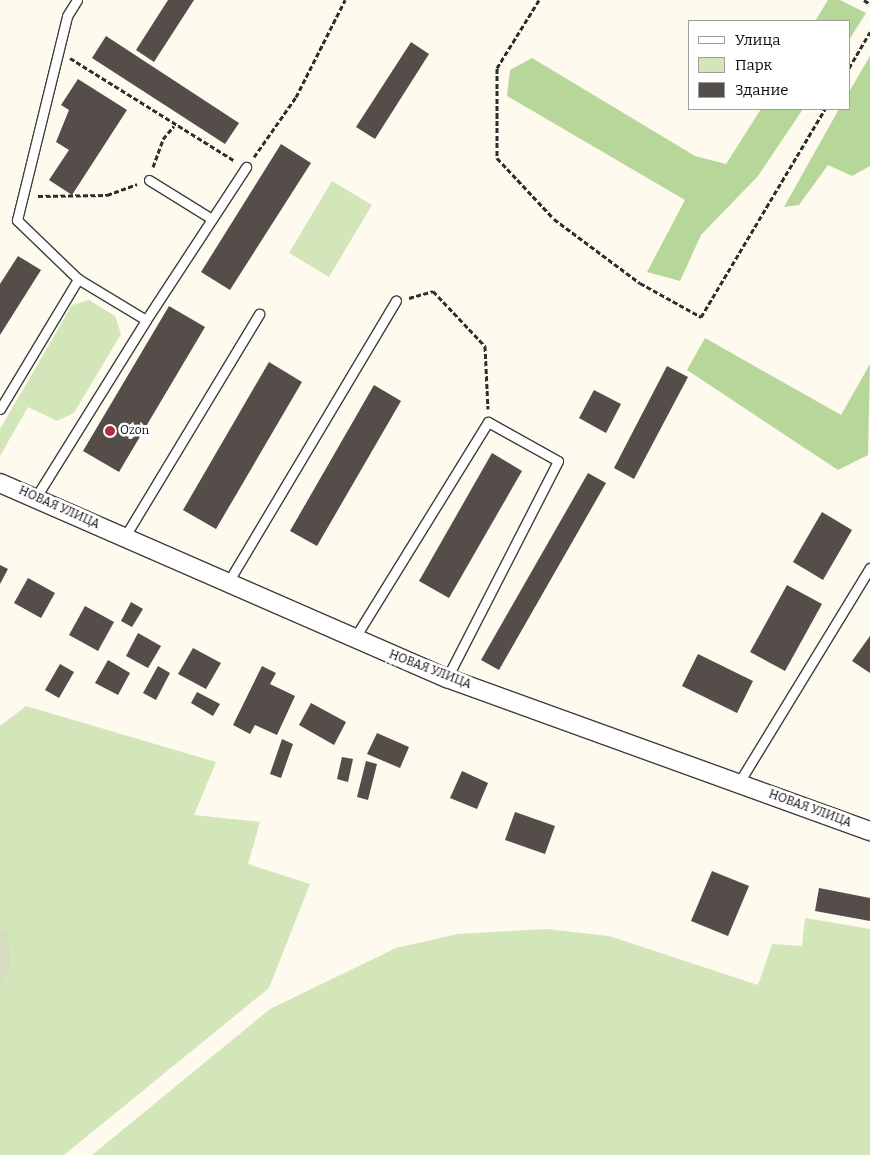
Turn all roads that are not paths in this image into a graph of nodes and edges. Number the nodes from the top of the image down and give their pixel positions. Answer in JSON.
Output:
{"nodes":[{"id":1,"x":77,"y":0,"type":"edge"},
{"id":2,"x":246,"y":167,"type":"road end"},
{"id":3,"x":149,"y":180,"type":"dead end"},
{"id":4,"x":212,"y":218,"type":"junction"},
{"id":5,"x":78,"y":279,"type":"junction"},
{"id":6,"x":396,"y":301,"type":"road end"},
{"id":7,"x":259,"y":314,"type":"dead end"},
{"id":8,"x":146,"y":320,"type":"junction"},
{"id":9,"x":0,"y":409,"type":"edge"},
{"id":10,"x":0,"y":483,"type":"edge"},
{"id":11,"x":36,"y":497,"type":"junction"},
{"id":12,"x":124,"y":538,"type":"junction"},
{"id":13,"x":870,"y":568,"type":"edge"},
{"id":14,"x":227,"y":584,"type":"junction"},
{"id":15,"x":354,"y":639,"type":"junction"},
{"id":16,"x":447,"y":678,"type":"junction"},
{"id":17,"x":738,"y":784,"type":"junction"},
{"id":18,"x":870,"y":831,"type":"edge"}],
"edges":[{"from":1,"to":5,"type":"lane"},
{"from":2,"to":4,"type":"lane"},
{"from":3,"to":4,"type":"lane"},
{"from":4,"to":8,"type":"lane"},
{"from":5,"to":8,"type":"lane"},
{"from":5,"to":9,"type":"lane"},
{"from":6,"to":14,"type":"lane"},
{"from":7,"to":12,"type":"lane"},
{"from":8,"to":11,"type":"lane"},
{"from":10,"to":11,"type":"street","name":"НОВАЯ УЛИЦА"},
{"from":11,"to":12,"type":"street","name":"НОВАЯ УЛИЦА"},
{"from":12,"to":14,"type":"street","name":"НОВАЯ УЛИЦА"},
{"from":13,"to":17,"type":"lane"},
{"from":14,"to":15,"type":"street","name":"НОВАЯ УЛИЦА"},
{"from":15,"to":16,"type":"street","name":"НОВАЯ УЛИЦА"},
{"from":15,"to":16,"type":"lane"},
{"from":16,"to":17,"type":"street","name":"НОВАЯ УЛИЦА"},
{"from":17,"to":18,"type":"street","name":"НОВАЯ УЛИЦА"}]}
